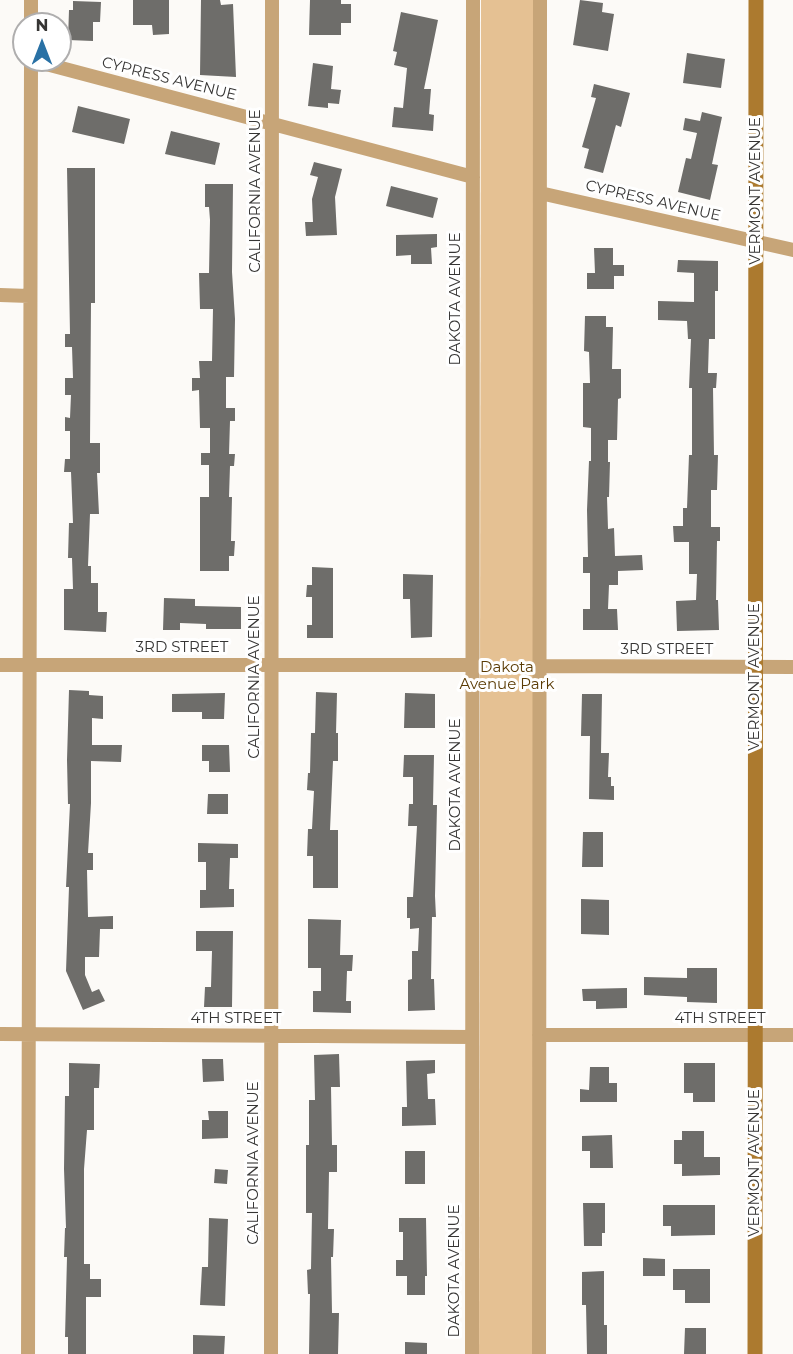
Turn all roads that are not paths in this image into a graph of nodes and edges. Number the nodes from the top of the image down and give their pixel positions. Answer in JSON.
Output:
{"nodes":[{"id":1,"x":272,"y":0,"type":"edge"},
{"id":2,"x":473,"y":0,"type":"edge"},
{"id":3,"x":540,"y":0,"type":"edge"},
{"id":4,"x":756,"y":0,"type":"edge"},
{"id":5,"x":72,"y":71,"type":"edge"},
{"id":6,"x":31,"y":72,"type":"edge"},
{"id":7,"x":272,"y":123,"type":"junction"},
{"id":8,"x":473,"y":177,"type":"junction"},
{"id":9,"x":540,"y":193,"type":"junction"},
{"id":10,"x":756,"y":241,"type":"junction"},
{"id":11,"x":793,"y":250,"type":"edge"},
{"id":12,"x":0,"y":296,"type":"edge"},
{"id":13,"x":29,"y":296,"type":"junction"},
{"id":14,"x":272,"y":664,"type":"junction"},
{"id":15,"x":0,"y":665,"type":"edge"},
{"id":16,"x":29,"y":665,"type":"junction"},
{"id":17,"x":472,"y":665,"type":"junction"},
{"id":18,"x":540,"y":666,"type":"junction"},
{"id":19,"x":755,"y":667,"type":"junction"},
{"id":20,"x":793,"y":667,"type":"edge"},
{"id":21,"x":0,"y":1034,"type":"edge"},
{"id":22,"x":28,"y":1034,"type":"junction"},
{"id":23,"x":539,"y":1035,"type":"junction"},
{"id":24,"x":756,"y":1035,"type":"junction"},
{"id":25,"x":793,"y":1035,"type":"edge"},
{"id":26,"x":271,"y":1036,"type":"junction"},
{"id":27,"x":472,"y":1037,"type":"junction"},
{"id":28,"x":28,"y":1354,"type":"edge"},
{"id":29,"x":271,"y":1354,"type":"edge"},
{"id":30,"x":472,"y":1354,"type":"edge"},
{"id":31,"x":539,"y":1354,"type":"edge"},
{"id":32,"x":755,"y":1354,"type":"edge"}],
"edges":[{"from":1,"to":7,"type":"street","name":"CALIFORNIA AVENUE"},
{"from":2,"to":8,"type":"street","name":"DAKOTA AVENUE"},
{"from":3,"to":9,"type":"street"},
{"from":4,"to":10,"type":"street","name":"VERMONT AVENUE"},
{"from":5,"to":7,"type":"street","name":"CYPRESS AVENUE"},
{"from":6,"to":13,"type":"street"},
{"from":7,"to":8,"type":"street","name":"CYPRESS AVENUE"},
{"from":7,"to":14,"type":"street","name":"CALIFORNIA AVENUE"},
{"from":8,"to":17,"type":"street","name":"DAKOTA AVENUE"},
{"from":9,"to":10,"type":"street","name":"CYPRESS AVENUE"},
{"from":9,"to":18,"type":"street"},
{"from":10,"to":11,"type":"street","name":"CYPRESS AVENUE"},
{"from":10,"to":19,"type":"street","name":"VERMONT AVENUE"},
{"from":12,"to":13,"type":"street"},
{"from":13,"to":16,"type":"street"},
{"from":14,"to":16,"type":"street","name":"3RD STREET"},
{"from":14,"to":17,"type":"street","name":"3RD STREET"},
{"from":14,"to":26,"type":"street","name":"CALIFORNIA AVENUE"},
{"from":15,"to":16,"type":"street","name":"3RD STREET"},
{"from":16,"to":22,"type":"street"},
{"from":17,"to":27,"type":"street","name":"DAKOTA AVENUE"},
{"from":18,"to":19,"type":"street","name":"3RD STREET"},
{"from":18,"to":23,"type":"street"},
{"from":19,"to":20,"type":"street","name":"3RD STREET"},
{"from":19,"to":24,"type":"street","name":"VERMONT AVENUE"},
{"from":21,"to":22,"type":"street","name":"4TH STREET"},
{"from":22,"to":26,"type":"street","name":"4TH STREET"},
{"from":22,"to":28,"type":"street"},
{"from":23,"to":24,"type":"street","name":"4TH STREET"},
{"from":23,"to":31,"type":"street"},
{"from":24,"to":25,"type":"street","name":"4TH STREET"},
{"from":24,"to":32,"type":"street","name":"VERMONT AVENUE"},
{"from":26,"to":27,"type":"street","name":"4TH STREET"},
{"from":26,"to":29,"type":"street","name":"CALIFORNIA AVENUE"},
{"from":27,"to":30,"type":"street","name":"DAKOTA AVENUE"}]}
